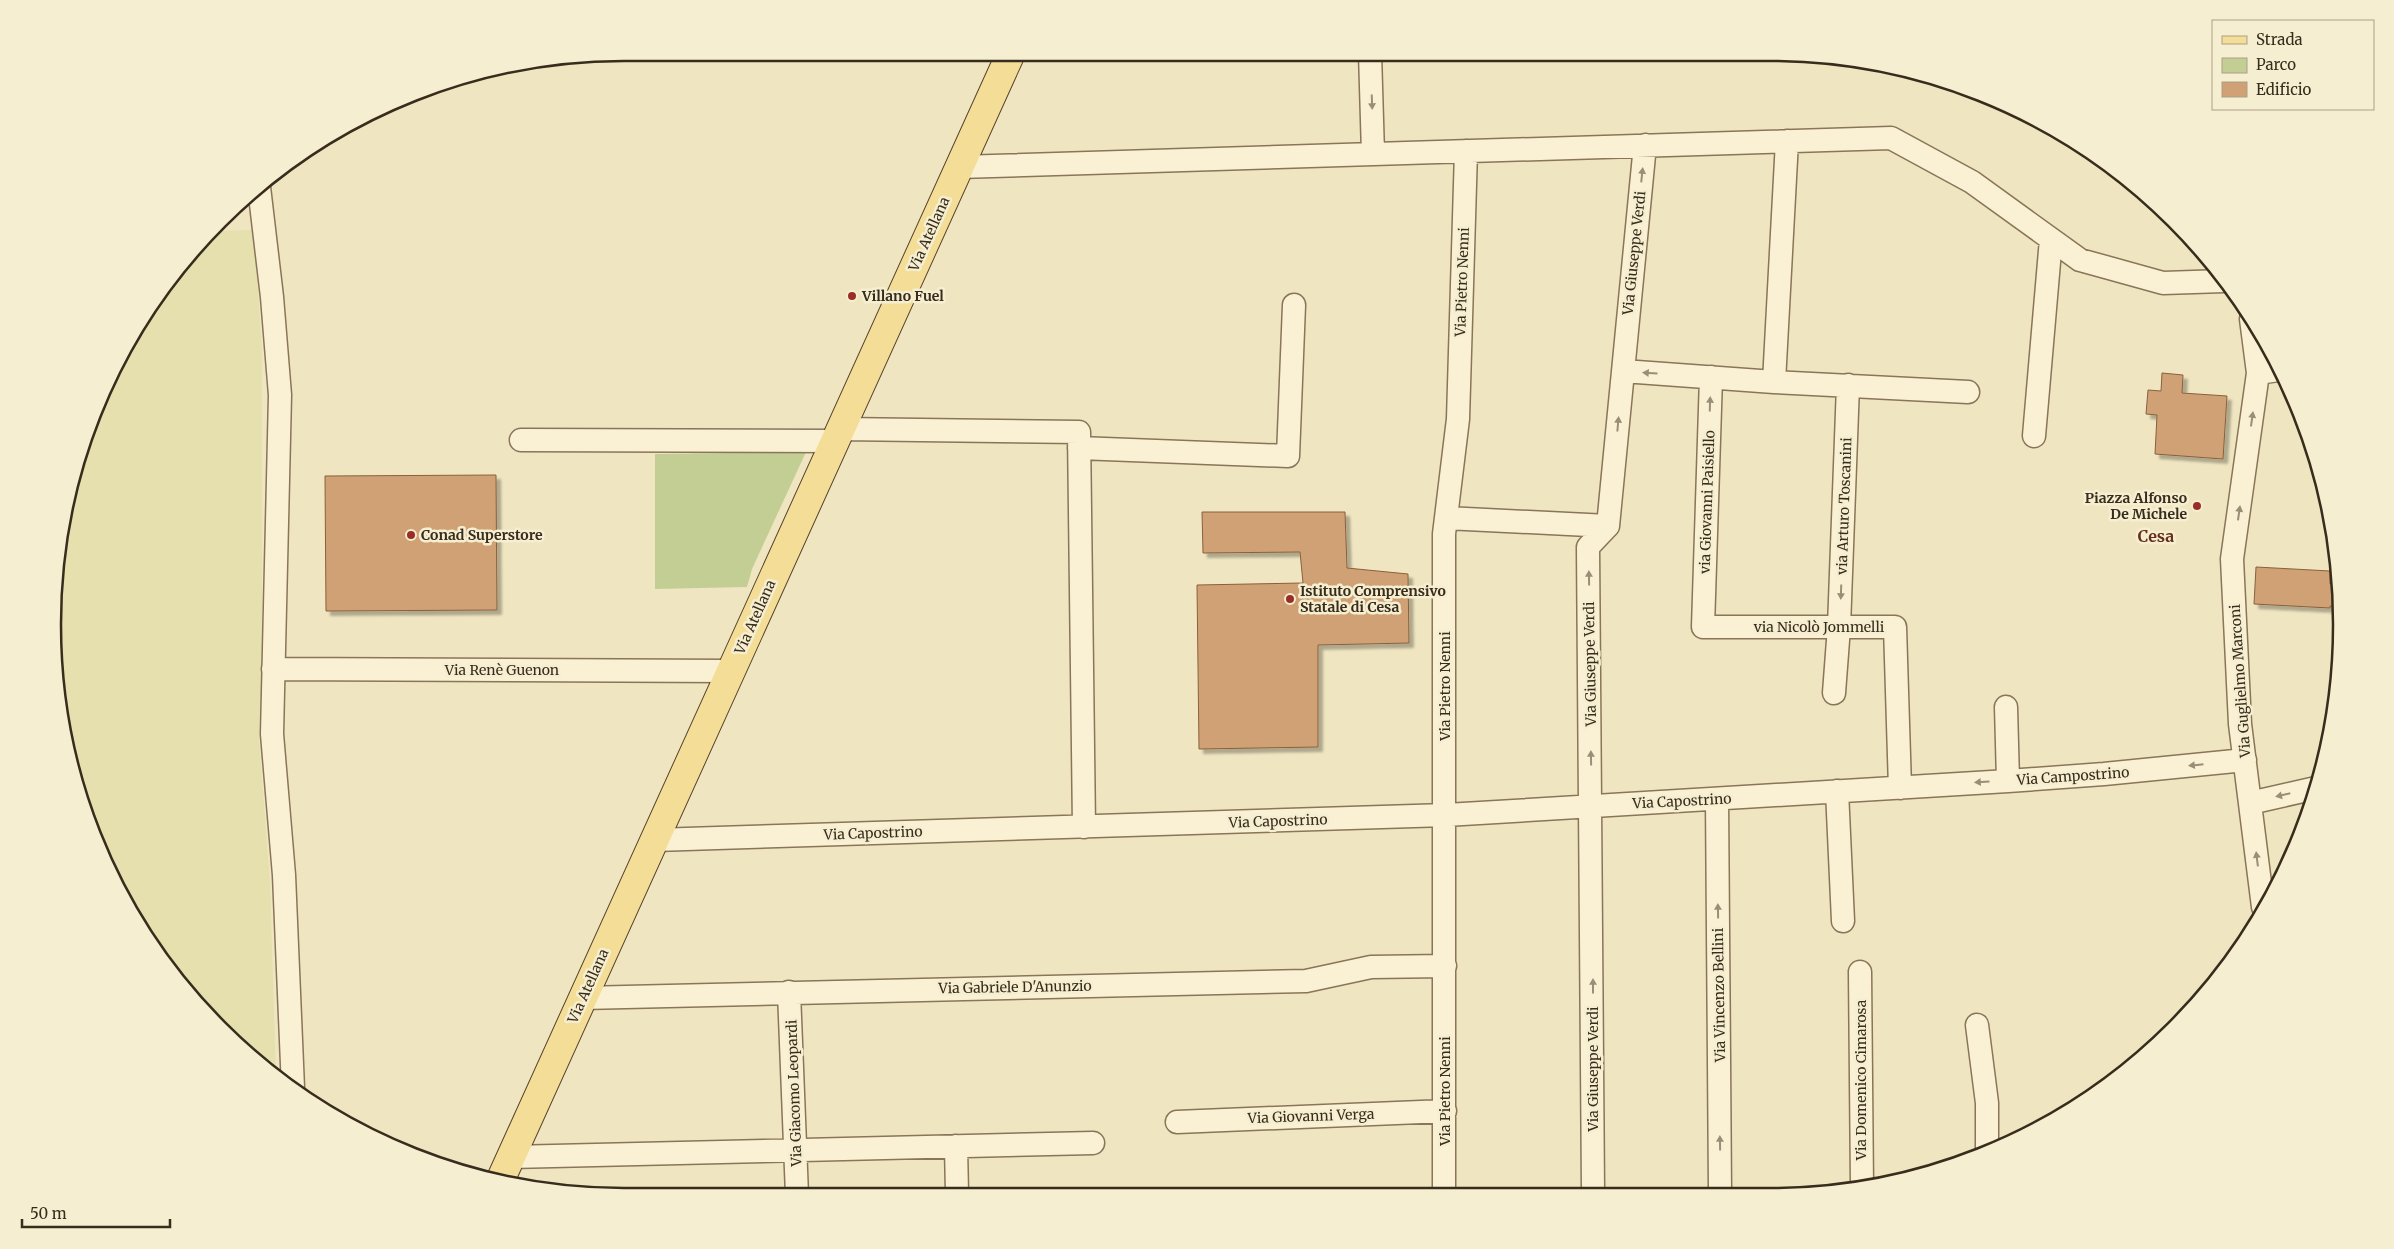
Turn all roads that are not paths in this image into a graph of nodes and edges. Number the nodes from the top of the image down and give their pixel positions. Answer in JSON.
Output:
{"nodes":[{"id":1,"x":1006,"y":61,"type":"edge"},
{"id":2,"x":1370,"y":61,"type":"edge"},
{"id":3,"x":1787,"y":141,"type":"junction"},
{"id":4,"x":1645,"y":145,"type":"junction"},
{"id":5,"x":1466,"y":151,"type":"junction"},
{"id":6,"x":1373,"y":154,"type":"junction"},
{"id":7,"x":959,"y":167,"type":"junction"},
{"id":8,"x":260,"y":195,"type":"edge"},
{"id":9,"x":2051,"y":240,"type":"junction"},
{"id":10,"x":2215,"y":281,"type":"edge"},
{"id":11,"x":1294,"y":305,"type":"dead end"},
{"id":12,"x":2263,"y":354,"type":"edge"},
{"id":13,"x":1623,"y":371,"type":"junction"},
{"id":14,"x":2269,"y":371,"type":"edge"},
{"id":15,"x":1711,"y":377,"type":"junction"},
{"id":16,"x":1774,"y":382,"type":"junction"},
{"id":17,"x":1848,"y":386,"type":"junction"},
{"id":18,"x":1968,"y":392,"type":"dead end"},
{"id":19,"x":838,"y":435,"type":"junction"},
{"id":20,"x":2034,"y":436,"type":"dead end"},
{"id":21,"x":521,"y":440,"type":"dead end"},
{"id":22,"x":1079,"y":448,"type":"junction"},
{"id":23,"x":1446,"y":518,"type":"junction"},
{"id":24,"x":1608,"y":526,"type":"junction"},
{"id":25,"x":1703,"y":627,"type":"joint"},
{"id":26,"x":1839,"y":627,"type":"junction"},
{"id":27,"x":273,"y":669,"type":"junction"},
{"id":28,"x":731,"y":671,"type":"junction"},
{"id":29,"x":1834,"y":693,"type":"dead end"},
{"id":30,"x":2006,"y":707,"type":"dead end"},
{"id":31,"x":2245,"y":760,"type":"junction"},
{"id":32,"x":2008,"y":781,"type":"junction"},
{"id":33,"x":1900,"y":788,"type":"junction"},
{"id":34,"x":2308,"y":790,"type":"edge"},
{"id":35,"x":1836,"y":792,"type":"junction"},
{"id":36,"x":1717,"y":799,"type":"junction"},
{"id":37,"x":2250,"y":803,"type":"junction"},
{"id":38,"x":1592,"y":806,"type":"junction"},
{"id":39,"x":1446,"y":815,"type":"junction"},
{"id":40,"x":1084,"y":827,"type":"junction"},
{"id":41,"x":654,"y":840,"type":"junction"},
{"id":42,"x":2262,"y":897,"type":"edge"},
{"id":43,"x":1844,"y":921,"type":"dead end"},
{"id":44,"x":1445,"y":966,"type":"junction"},
{"id":45,"x":1860,"y":972,"type":"dead end"},
{"id":46,"x":789,"y":992,"type":"junction"},
{"id":47,"x":583,"y":998,"type":"junction"},
{"id":48,"x":1977,"y":1025,"type":"dead end"},
{"id":49,"x":293,"y":1079,"type":"edge"},
{"id":50,"x":1445,"y":1111,"type":"junction"},
{"id":51,"x":1177,"y":1122,"type":"dead end"},
{"id":52,"x":1093,"y":1144,"type":"dead end"},
{"id":53,"x":1987,"y":1144,"type":"edge"},
{"id":54,"x":956,"y":1146,"type":"junction"},
{"id":55,"x":796,"y":1149,"type":"junction"},
{"id":56,"x":506,"y":1169,"type":"edge"},
{"id":57,"x":1862,"y":1180,"type":"edge"},
{"id":58,"x":797,"y":1188,"type":"edge"},
{"id":59,"x":957,"y":1188,"type":"edge"},
{"id":60,"x":1444,"y":1188,"type":"edge"},
{"id":61,"x":1593,"y":1188,"type":"edge"},
{"id":62,"x":1720,"y":1188,"type":"edge"}],
"edges":[{"from":1,"to":7,"type":"main road","name":"Via Atellana"},
{"from":2,"to":6,"type":"street","one_way":true},
{"from":3,"to":4,"type":"street"},
{"from":3,"to":9,"type":"street"},
{"from":3,"to":16,"type":"street"},
{"from":4,"to":5,"type":"street"},
{"from":13,"to":4,"type":"street","name":"Via Giuseppe Verdi","one_way":true},
{"from":5,"to":6,"type":"street"},
{"from":5,"to":23,"type":"street","name":"Via Pietro Nenni"},
{"from":6,"to":7,"type":"street"},
{"from":7,"to":19,"type":"main road","name":"Via Atellana"},
{"from":8,"to":27,"type":"street"},
{"from":9,"to":10,"type":"street"},
{"from":9,"to":20,"type":"street"},
{"from":11,"to":22,"type":"street"},
{"from":12,"to":14,"type":"street"},
{"from":15,"to":13,"type":"street","one_way":true},
{"from":24,"to":13,"type":"street","name":"Via Giuseppe Verdi","one_way":true},
{"from":31,"to":14,"type":"street","name":"Via Guglielmo Marconi","one_way":true},
{"from":15,"to":16,"type":"street"},
{"from":25,"to":15,"type":"street","name":"via Giovanni Paisiello","one_way":true},
{"from":16,"to":17,"type":"street"},
{"from":17,"to":18,"type":"street"},
{"from":17,"to":26,"type":"street","name":"via Arturo Toscanini","one_way":true},
{"from":19,"to":21,"type":"street"},
{"from":19,"to":22,"type":"street"},
{"from":19,"to":28,"type":"main road","name":"Via Atellana"},
{"from":22,"to":40,"type":"street"},
{"from":23,"to":24,"type":"street"},
{"from":23,"to":39,"type":"street","name":"Via Pietro Nenni"},
{"from":38,"to":24,"type":"street","name":"Via Giuseppe Verdi","one_way":true},
{"from":25,"to":26,"type":"street","name":"via Nicolò Jommelli"},
{"from":26,"to":29,"type":"street","name":"via Arturo Toscanini"},
{"from":26,"to":33,"type":"street","name":"via Nicolò Jommelli"},
{"from":27,"to":28,"type":"street","name":"Via Renè Guenon"},
{"from":27,"to":49,"type":"street"},
{"from":28,"to":41,"type":"main road","name":"Via Atellana"},
{"from":30,"to":32,"type":"street"},
{"from":31,"to":32,"type":"street","name":"Via Campostrino","one_way":true},
{"from":31,"to":37,"type":"street","name":"Via Guglielmo Marconi"},
{"from":32,"to":33,"type":"street","name":"Via Campostrino","one_way":true},
{"from":33,"to":35,"type":"street","name":"Via Capostrino"},
{"from":34,"to":37,"type":"street","one_way":true},
{"from":35,"to":36,"type":"street","name":"Via Capostrino"},
{"from":35,"to":43,"type":"street"},
{"from":36,"to":38,"type":"street","name":"Via Capostrino"},
{"from":62,"to":36,"type":"street","name":"Via Vincenzo Bellini","one_way":true},
{"from":42,"to":37,"type":"street","name":"Via Guglielmo Marconi","one_way":true},
{"from":38,"to":39,"type":"street","name":"Via Capostrino"},
{"from":61,"to":38,"type":"street","name":"Via Giuseppe Verdi","one_way":true},
{"from":39,"to":40,"type":"street","name":"Via Capostrino"},
{"from":39,"to":44,"type":"street","name":"Via Pietro Nenni"},
{"from":40,"to":41,"type":"street","name":"Via Capostrino"},
{"from":41,"to":47,"type":"main road","name":"Via Atellana"},
{"from":44,"to":46,"type":"street","name":"Via Gabriele D'Anunzio"},
{"from":44,"to":50,"type":"street","name":"Via Pietro Nenni"},
{"from":45,"to":57,"type":"street","name":"Via Domenico Cimarosa"},
{"from":46,"to":47,"type":"street","name":"Via Gabriele D'Anunzio"},
{"from":46,"to":55,"type":"street","name":"Via Giacomo Leopardi"},
{"from":47,"to":56,"type":"main road","name":"Via Atellana"},
{"from":48,"to":53,"type":"street"},
{"from":50,"to":51,"type":"street","name":"Via Giovanni Verga"},
{"from":50,"to":60,"type":"street","name":"Via Pietro Nenni"},
{"from":52,"to":54,"type":"street"},
{"from":54,"to":55,"type":"street"},
{"from":54,"to":59,"type":"street"},
{"from":55,"to":56,"type":"street"},
{"from":55,"to":58,"type":"street","name":"Via Giacomo Leopardi"}]}
